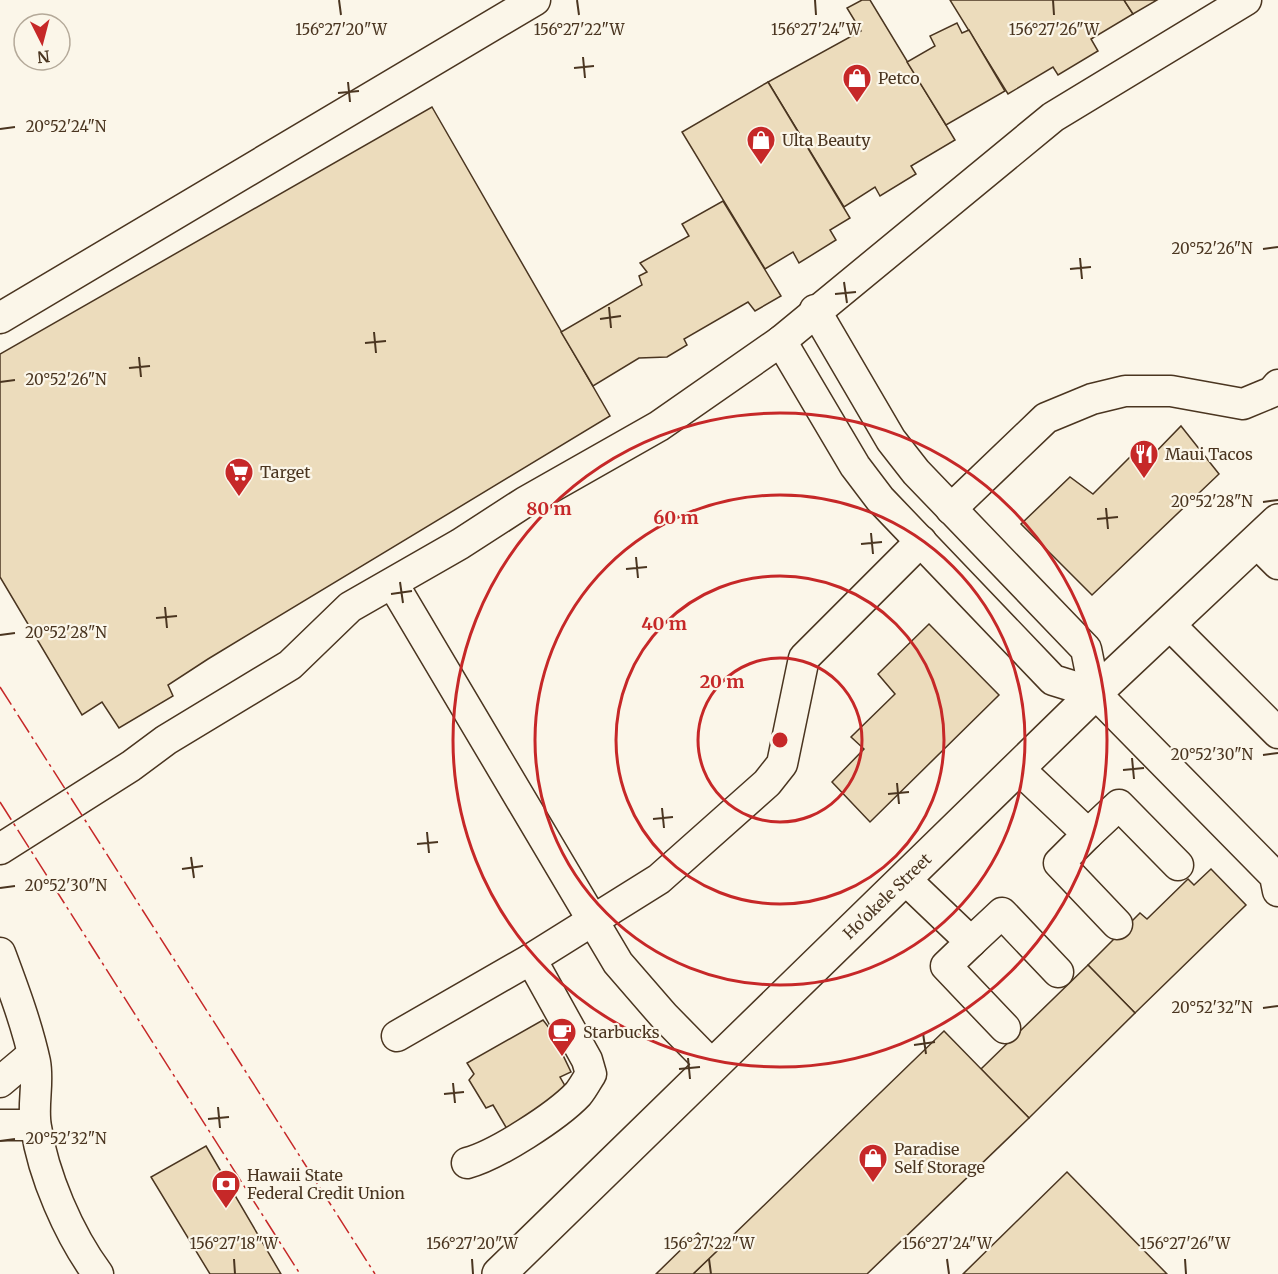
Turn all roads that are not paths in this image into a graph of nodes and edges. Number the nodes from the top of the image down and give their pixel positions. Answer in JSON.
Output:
{"nodes":[{"id":1,"x":535,"y":0,"type":"edge"},
{"id":2,"x":1246,"y":0,"type":"edge"},
{"id":3,"x":815,"y":310,"type":"junction"},
{"id":4,"x":0,"y":318,"type":"edge"},
{"id":5,"x":781,"y":341,"type":"junction"},
{"id":6,"x":1278,"y":385,"type":"edge"},
{"id":7,"x":951,"y":509,"type":"junction"},
{"id":8,"x":921,"y":541,"type":"junction"},
{"id":9,"x":1271,"y":542,"type":"edge"},
{"id":10,"x":393,"y":584,"type":"junction"},
{"id":11,"x":1169,"y":624,"type":"junction"},
{"id":12,"x":1095,"y":693,"type":"junction"},
{"id":13,"x":1278,"y":733,"type":"edge"},
{"id":14,"x":1018,"y":768,"type":"junction"},
{"id":15,"x":1088,"y":834,"type":"junction"},
{"id":16,"x":0,"y":849,"type":"edge"},
{"id":17,"x":1178,"y":866,"type":"dead end"},
{"id":18,"x":905,"y":879,"type":"junction"},
{"id":19,"x":1278,"y":891,"type":"edge"},
{"id":20,"x":593,"y":921,"type":"junction"},
{"id":21,"x":1117,"y":924,"type":"dead end"},
{"id":22,"x":971,"y":942,"type":"junction"},
{"id":23,"x":0,"y":953,"type":"edge"},
{"id":24,"x":531,"y":959,"type":"junction"},
{"id":25,"x":1058,"y":972,"type":"dead end"},
{"id":26,"x":1005,"y":1029,"type":"dead end"},
{"id":27,"x":397,"y":1036,"type":"dead end"},
{"id":28,"x":33,"y":1055,"type":"junction"},
{"id":29,"x":713,"y":1066,"type":"junction"},
{"id":30,"x":0,"y":1082,"type":"edge"},
{"id":31,"x":0,"y":1125,"type":"edge"},
{"id":32,"x":35,"y":1125,"type":"junction"},
{"id":33,"x":467,"y":1163,"type":"dead end"},
{"id":34,"x":98,"y":1274,"type":"edge"},
{"id":35,"x":500,"y":1274,"type":"edge"}],
"edges":[{"from":1,"to":4,"type":"street"},
{"from":2,"to":3,"type":"street"},
{"from":3,"to":5,"type":"street"},
{"from":3,"to":7,"type":"street"},
{"from":5,"to":8,"type":"street"},
{"from":5,"to":10,"type":"street"},
{"from":6,"to":7,"type":"street"},
{"from":7,"to":12,"type":"street"},
{"from":8,"to":12,"type":"street"},
{"from":8,"to":20,"type":"street"},
{"from":9,"to":11,"type":"main road","name":"Ho'okele Street"},
{"from":10,"to":16,"type":"street"},
{"from":10,"to":20,"type":"street"},
{"from":11,"to":12,"type":"main road","name":"Ho'okele Street"},
{"from":11,"to":13,"type":"street"},
{"from":12,"to":14,"type":"main road","name":"Ho'okele Street"},
{"from":12,"to":19,"type":"street"},
{"from":14,"to":15,"type":"street"},
{"from":14,"to":18,"type":"main road","name":"Ho'okele Street"},
{"from":15,"to":17,"type":"street"},
{"from":15,"to":21,"type":"street"},
{"from":18,"to":22,"type":"street"},
{"from":18,"to":29,"type":"main road","name":"Ho'okele Street"},
{"from":20,"to":24,"type":"street"},
{"from":20,"to":29,"type":"street"},
{"from":22,"to":25,"type":"street"},
{"from":22,"to":26,"type":"street"},
{"from":23,"to":28,"type":"street"},
{"from":24,"to":27,"type":"street"},
{"from":24,"to":33,"type":"street"},
{"from":28,"to":30,"type":"street"},
{"from":28,"to":32,"type":"street"},
{"from":29,"to":35,"type":"main road","name":"Ho'okele Street"},
{"from":31,"to":32,"type":"street"},
{"from":32,"to":34,"type":"street"}]}
